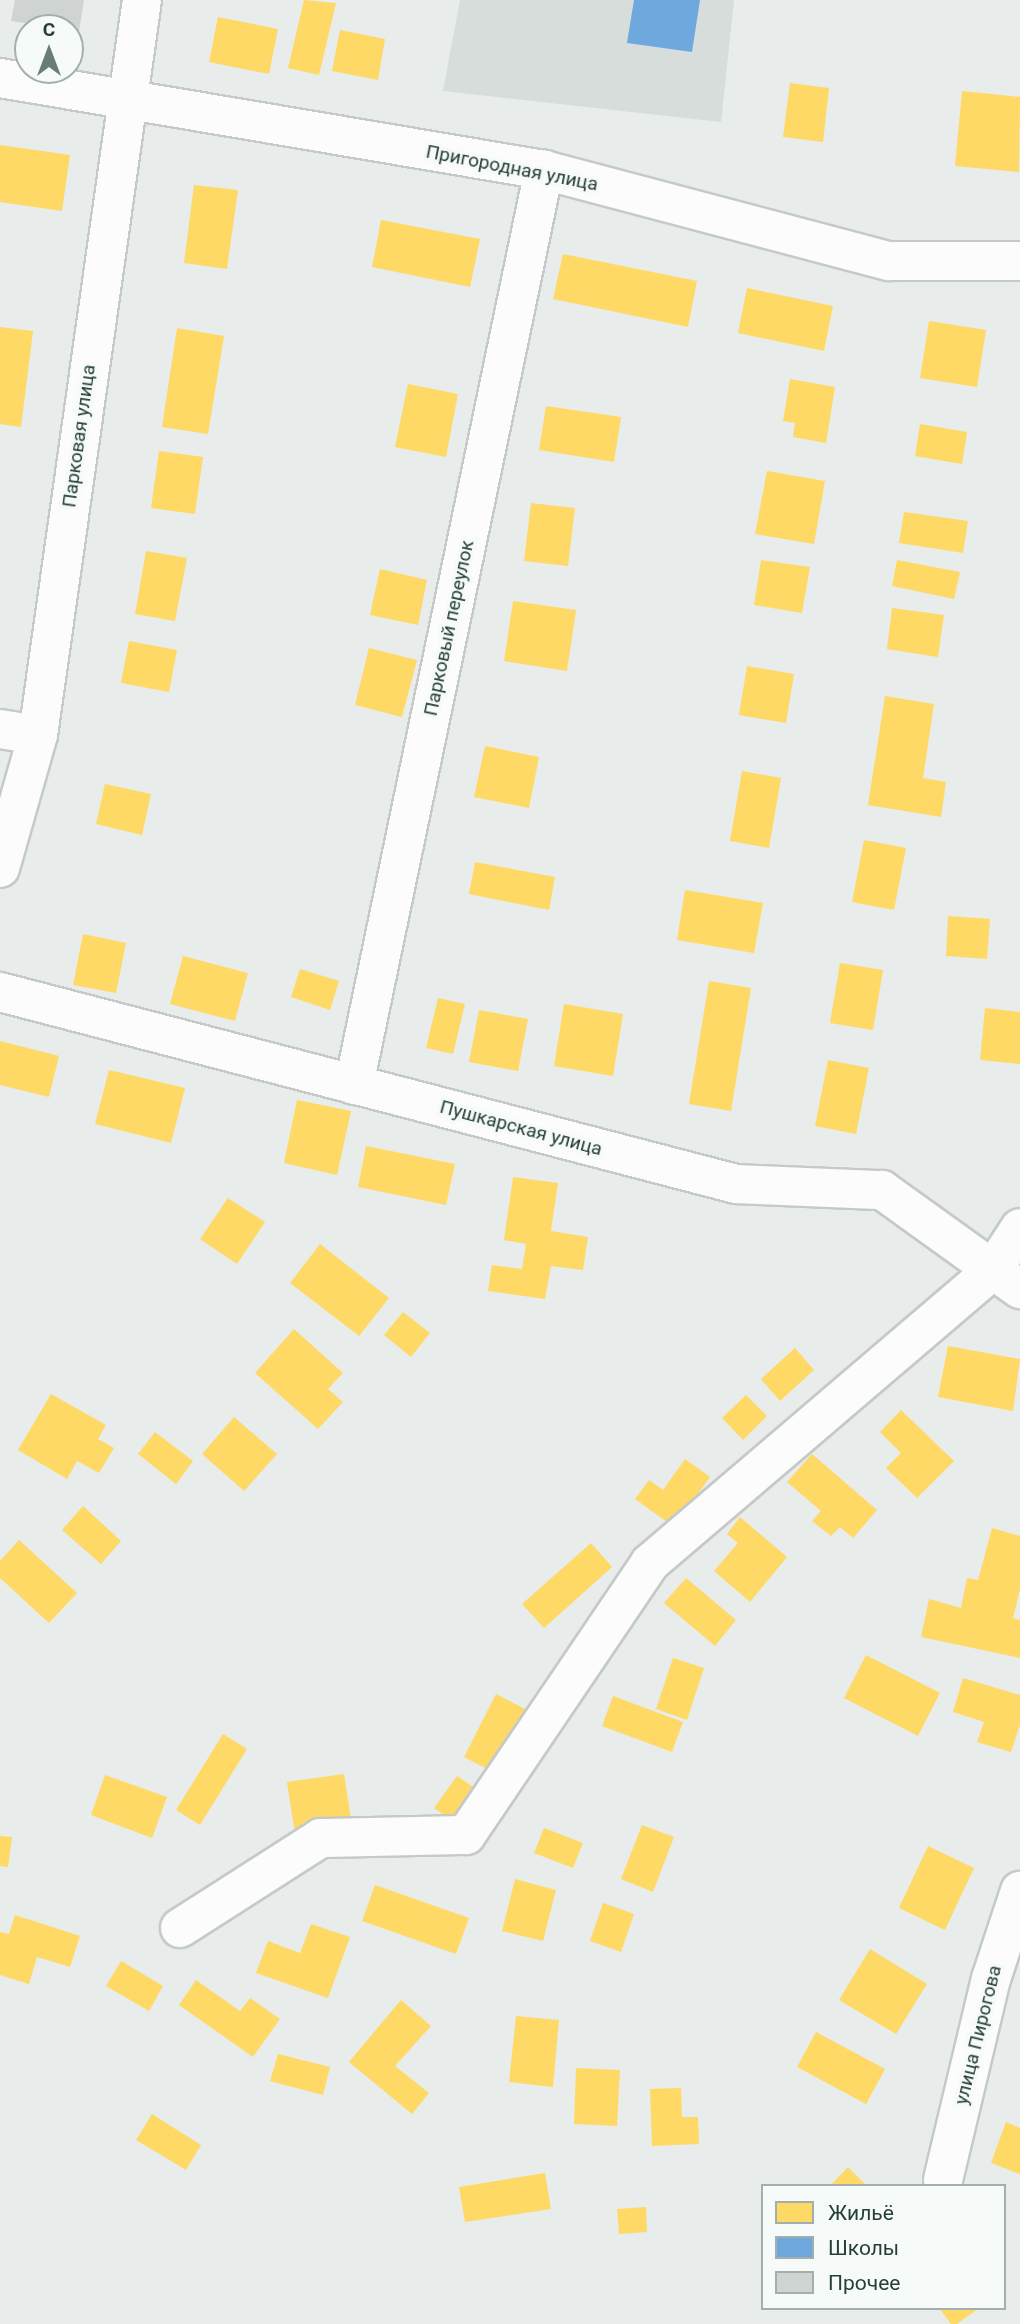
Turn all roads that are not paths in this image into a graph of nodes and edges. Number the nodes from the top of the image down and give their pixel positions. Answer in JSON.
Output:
{"nodes":[{"id":1,"x":142,"y":0,"type":"edge"},
{"id":2,"x":0,"y":78,"type":"edge"},
{"id":3,"x":126,"y":98,"type":"junction"},
{"id":4,"x":544,"y":170,"type":"junction"},
{"id":5,"x":1020,"y":261,"type":"edge"},
{"id":6,"x":0,"y":729,"type":"edge"},
{"id":7,"x":38,"y":735,"type":"junction"},
{"id":8,"x":0,"y":868,"type":"edge"},
{"id":9,"x":0,"y":992,"type":"edge"},
{"id":10,"x":354,"y":1085,"type":"junction"},
{"id":11,"x":1020,"y":1228,"type":"edge"},
{"id":12,"x":1006,"y":1280,"type":"edge"},
{"id":13,"x":1020,"y":1891,"type":"edge"},
{"id":14,"x":180,"y":1928,"type":"dead end"},
{"id":15,"x":1005,"y":1984,"type":"edge"},
{"id":16,"x":943,"y":2180,"type":"dead end"}],
"edges":[{"from":1,"to":3,"type":"street","name":"Парковая улица"},
{"from":2,"to":3,"type":"street","name":"Пригородная улица"},
{"from":3,"to":4,"type":"street","name":"Пригородная улица"},
{"from":3,"to":7,"type":"street","name":"Парковая улица"},
{"from":4,"to":5,"type":"street","name":"Пригородная улица"},
{"from":4,"to":10,"type":"street","name":"Парковый переулок"},
{"from":6,"to":7,"type":"street"},
{"from":7,"to":8,"type":"street","name":"Парковая улица"},
{"from":9,"to":10,"type":"street","name":"Пушкарская улица"},
{"from":10,"to":12,"type":"street","name":"Пушкарская улица"},
{"from":11,"to":12,"type":"street"},
{"from":12,"to":14,"type":"street"},
{"from":13,"to":15,"type":"street","name":"улица Пирогова"},
{"from":15,"to":16,"type":"street","name":"улица Пирогова"}]}
